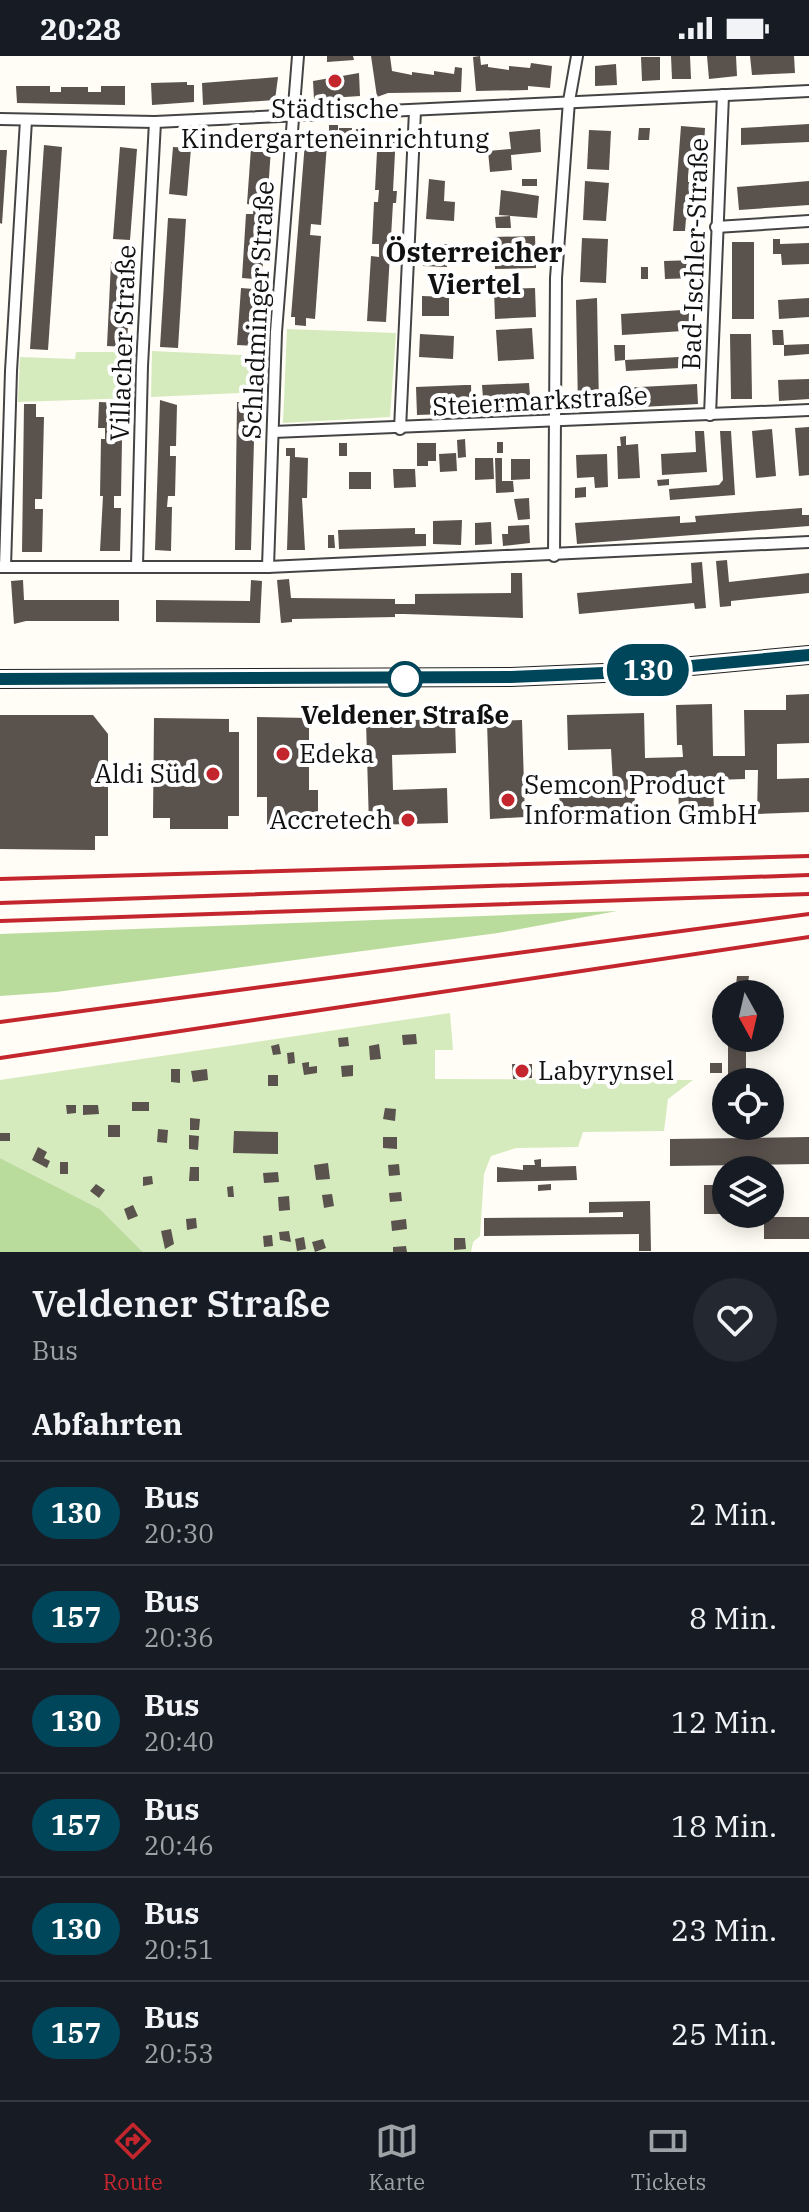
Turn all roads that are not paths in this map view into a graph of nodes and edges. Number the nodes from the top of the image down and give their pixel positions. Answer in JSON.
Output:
{"nodes":[{"id":1,"x":298,"y":56,"type":"edge"},
{"id":2,"x":577,"y":56,"type":"edge"},
{"id":3,"x":809,"y":91,"type":"edge"},
{"id":4,"x":723,"y":95,"type":"junction"},
{"id":5,"x":569,"y":101,"type":"junction"},
{"id":6,"x":415,"y":111,"type":"junction"},
{"id":7,"x":292,"y":115,"type":"junction"},
{"id":8,"x":0,"y":119,"type":"edge"},
{"id":9,"x":26,"y":120,"type":"junction"},
{"id":10,"x":155,"y":122,"type":"junction"},
{"id":11,"x":809,"y":221,"type":"edge"},
{"id":12,"x":716,"y":227,"type":"junction"},
{"id":13,"x":809,"y":410,"type":"edge"},
{"id":14,"x":710,"y":415,"type":"junction"},
{"id":15,"x":554,"y":423,"type":"junction"},
{"id":16,"x":400,"y":429,"type":"junction"},
{"id":17,"x":273,"y":432,"type":"junction"},
{"id":18,"x":809,"y":542,"type":"edge"},
{"id":19,"x":554,"y":556,"type":"junction"},
{"id":20,"x":137,"y":566,"type":"junction"},
{"id":21,"x":3,"y":567,"type":"edge"},
{"id":22,"x":268,"y":567,"type":"junction"},
{"id":23,"x":809,"y":655,"type":"edge"},
{"id":24,"x":0,"y":679,"type":"edge"}],
"edges":[{"from":1,"to":7,"type":"street","name":"Schladminger Straße"},
{"from":2,"to":5,"type":"street"},
{"from":3,"to":4,"type":"street"},
{"from":4,"to":5,"type":"street"},
{"from":4,"to":12,"type":"street","name":"Bad-Ischler-Straße"},
{"from":5,"to":6,"type":"street"},
{"from":5,"to":15,"type":"street"},
{"from":6,"to":7,"type":"street"},
{"from":6,"to":16,"type":"street"},
{"from":7,"to":10,"type":"street"},
{"from":7,"to":17,"type":"street","name":"Schladminger Straße"},
{"from":8,"to":9,"type":"street"},
{"from":9,"to":10,"type":"street"},
{"from":9,"to":21,"type":"street"},
{"from":10,"to":20,"type":"street","name":"Villacher Straße"},
{"from":11,"to":12,"type":"street"},
{"from":12,"to":14,"type":"street","name":"Bad-Ischler-Straße"},
{"from":13,"to":14,"type":"street","name":"Steiermarkstraße"},
{"from":14,"to":15,"type":"street","name":"Steiermarkstraße"},
{"from":15,"to":16,"type":"street","name":"Steiermarkstraße"},
{"from":15,"to":19,"type":"street"},
{"from":16,"to":17,"type":"street","name":"Steiermarkstraße"},
{"from":17,"to":22,"type":"street","name":"Schladminger Straße"},
{"from":18,"to":19,"type":"street"},
{"from":19,"to":22,"type":"street"},
{"from":20,"to":21,"type":"street"},
{"from":20,"to":22,"type":"street"},
{"from":23,"to":24,"type":"main road"}]}
